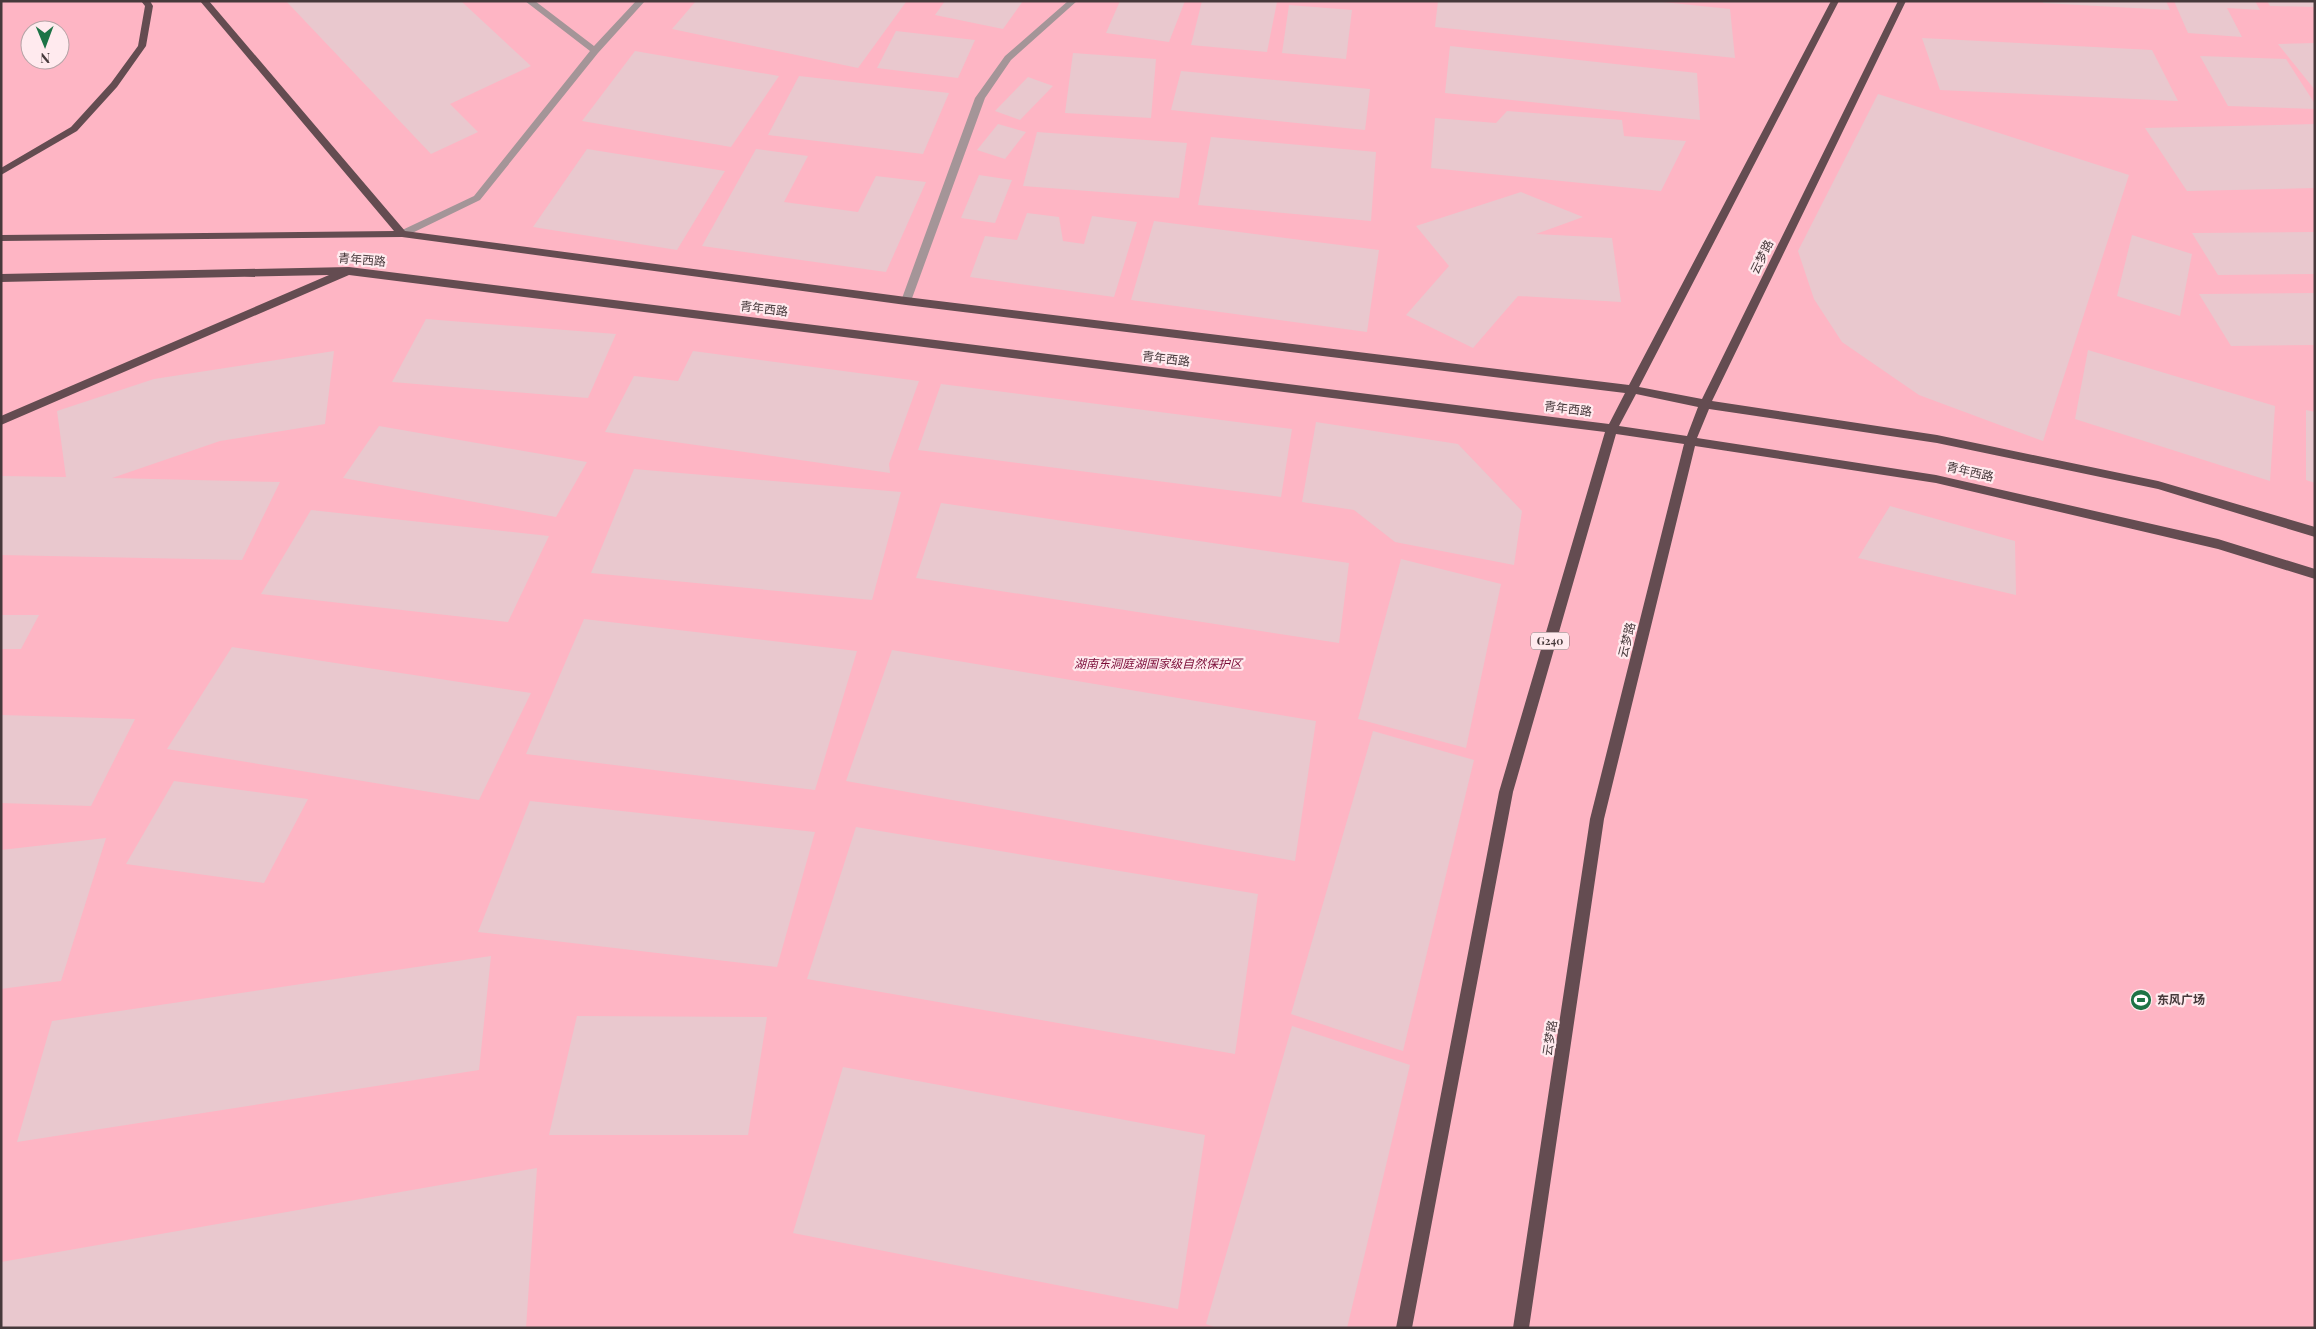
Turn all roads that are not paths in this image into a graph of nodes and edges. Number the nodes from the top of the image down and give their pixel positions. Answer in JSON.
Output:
{"nodes":[{"id":1,"x":145,"y":1,"type":"edge"},
{"id":2,"x":204,"y":1,"type":"edge"},
{"id":3,"x":529,"y":1,"type":"edge"},
{"id":4,"x":642,"y":1,"type":"edge"},
{"id":5,"x":1073,"y":1,"type":"edge"},
{"id":6,"x":1835,"y":1,"type":"edge"},
{"id":7,"x":1902,"y":1,"type":"edge"},
{"id":8,"x":595,"y":51,"type":"junction"},
{"id":9,"x":1,"y":172,"type":"edge"},
{"id":10,"x":402,"y":234,"type":"junction"},
{"id":11,"x":1,"y":238,"type":"edge"},
{"id":12,"x":349,"y":271,"type":"junction"},
{"id":13,"x":1,"y":278,"type":"edge"},
{"id":14,"x":906,"y":301,"type":"junction"},
{"id":15,"x":1634,"y":390,"type":"junction"},
{"id":16,"x":1705,"y":404,"type":"junction"},
{"id":17,"x":1,"y":421,"type":"edge"},
{"id":18,"x":1612,"y":429,"type":"junction"},
{"id":19,"x":1691,"y":440,"type":"junction"},
{"id":20,"x":2315,"y":532,"type":"edge"},
{"id":21,"x":2315,"y":574,"type":"edge"},
{"id":22,"x":1404,"y":1328,"type":"edge"},
{"id":23,"x":1521,"y":1328,"type":"edge"}],
"edges":[{"from":1,"to":9,"type":"main road"},
{"from":2,"to":10,"type":"main road"},
{"from":3,"to":8,"type":"street"},
{"from":4,"to":8,"type":"street"},
{"from":5,"to":14,"type":"street"},
{"from":6,"to":15,"type":"main road","number":"G240"},
{"from":7,"to":16,"type":"main road","name":"云梦路"},
{"from":8,"to":10,"type":"street"},
{"from":10,"to":11,"type":"main road","name":"青年西路"},
{"from":10,"to":14,"type":"main road","name":"青年西路"},
{"from":12,"to":13,"type":"main road","name":"青年西路"},
{"from":12,"to":17,"type":"main road"},
{"from":12,"to":18,"type":"main road","name":"青年西路"},
{"from":14,"to":15,"type":"main road","name":"青年西路"},
{"from":15,"to":16,"type":"main road","name":"青年西路"},
{"from":15,"to":18,"type":"main road","number":"G240"},
{"from":16,"to":19,"type":"main road","name":"云梦路"},
{"from":16,"to":20,"type":"main road","name":"青年西路"},
{"from":18,"to":19,"type":"main road","name":"青年西路"},
{"from":18,"to":22,"type":"main road","number":"G240"},
{"from":19,"to":21,"type":"main road","name":"青年西路"},
{"from":19,"to":23,"type":"main road","name":"云梦路"}]}
